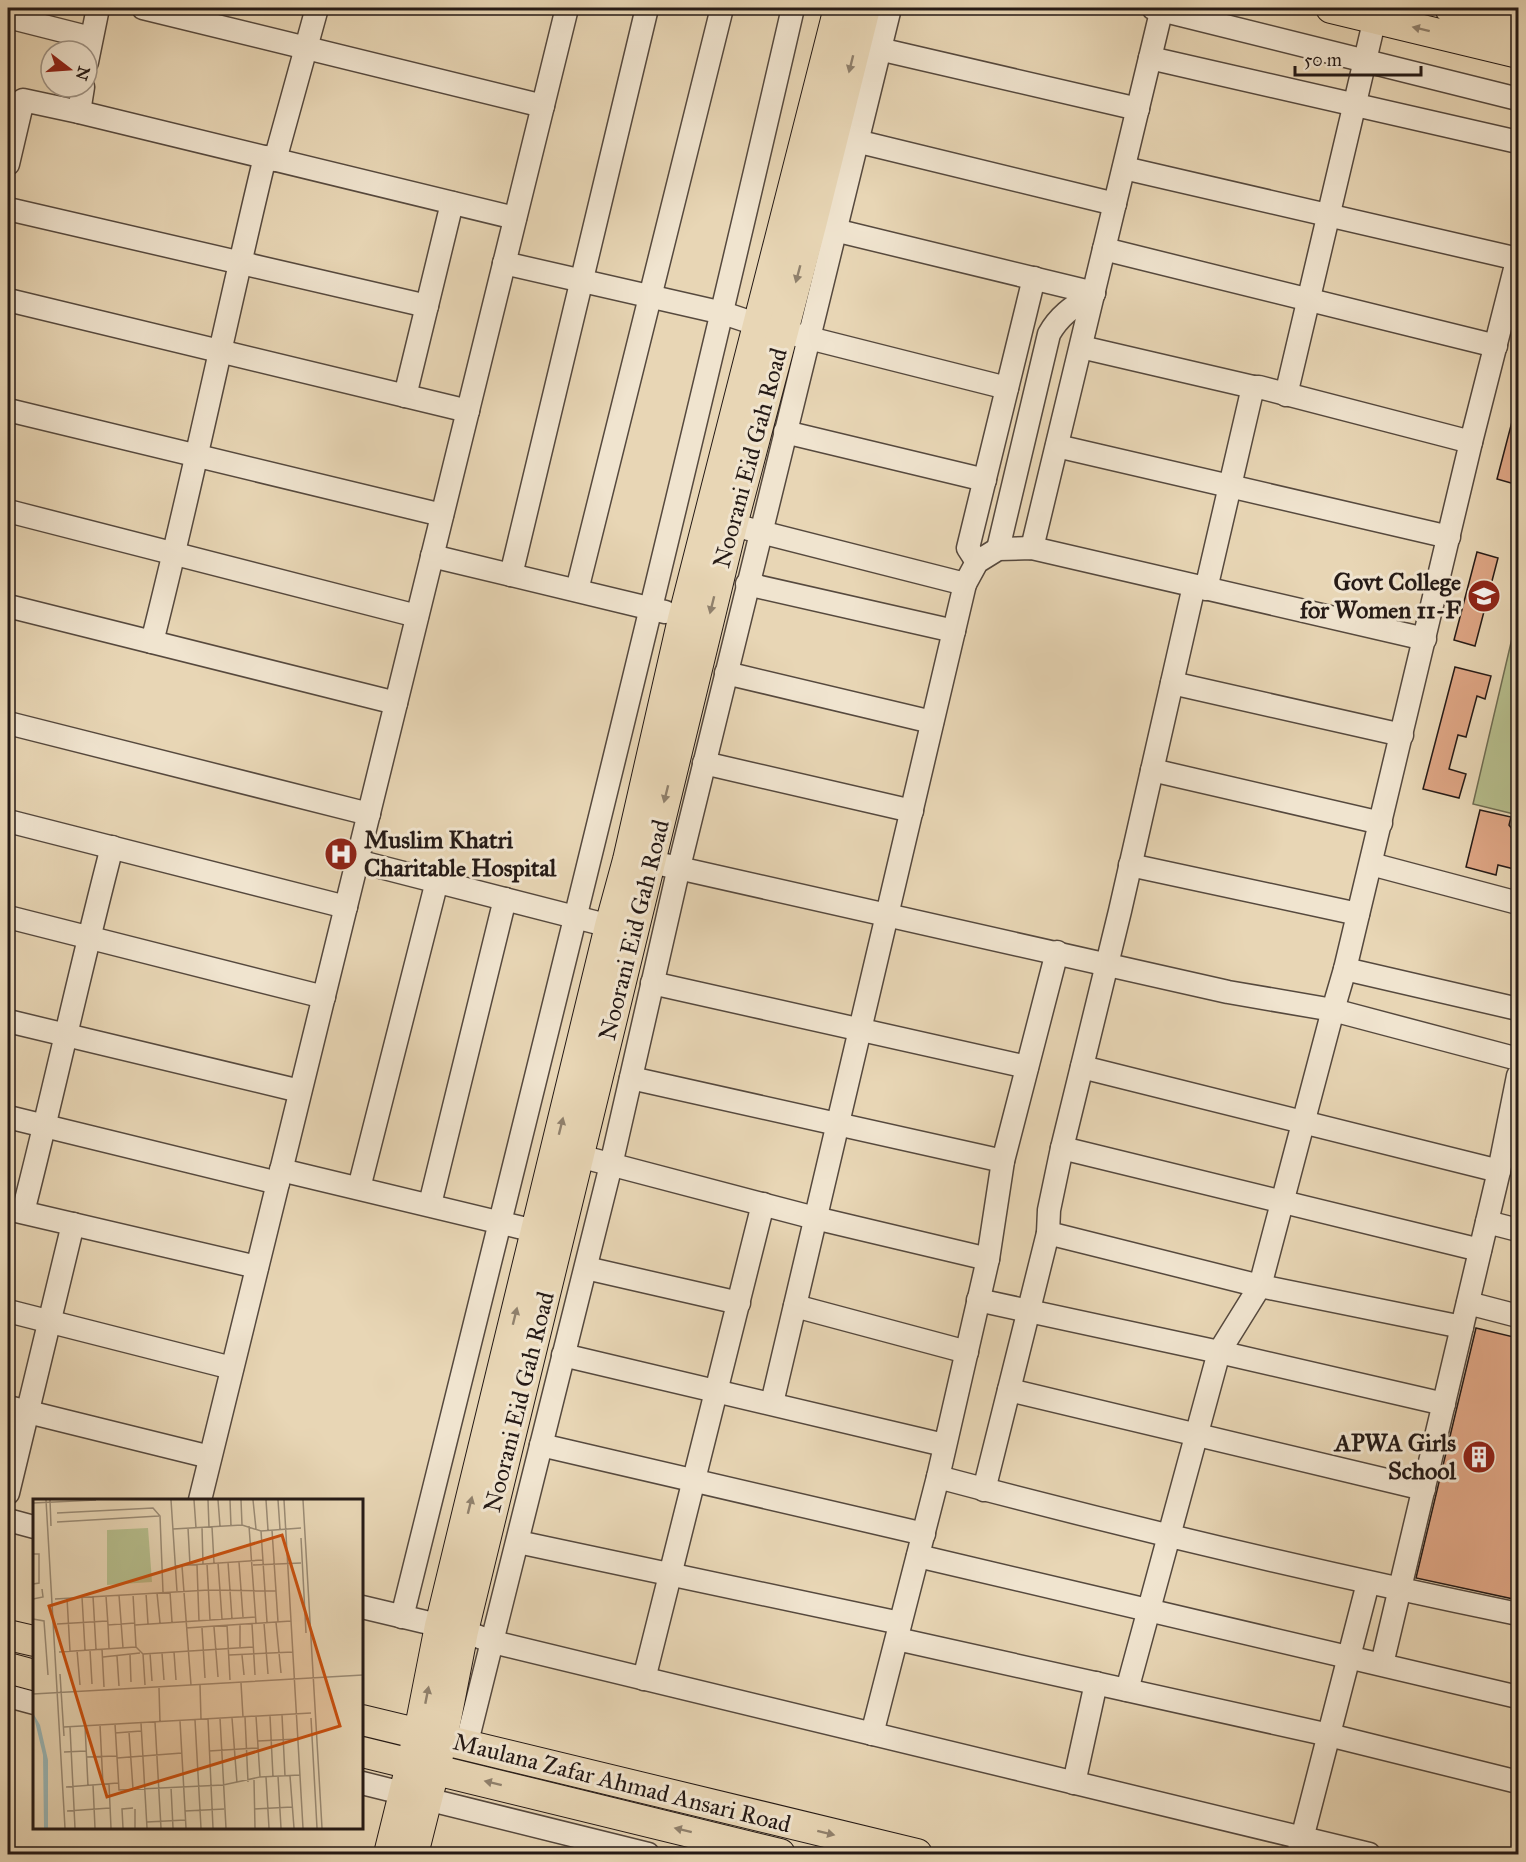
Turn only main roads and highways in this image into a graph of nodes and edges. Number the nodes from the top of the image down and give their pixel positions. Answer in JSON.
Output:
{"nodes":[{"id":1,"x":839,"y":8,"type":"edge"},
{"id":2,"x":865,"y":8,"type":"edge"},
{"id":3,"x":1331,"y":8,"type":"edge"},
{"id":4,"x":1450,"y":8,"type":"edge"},
{"id":5,"x":1518,"y":24,"type":"edge"},
{"id":6,"x":1518,"y":52,"type":"edge"},
{"id":7,"x":784,"y":332,"type":"junction"},
{"id":8,"x":639,"y":861,"type":"junction"},
{"id":9,"x":452,"y":1628,"type":"junction"},
{"id":10,"x":8,"y":1635,"type":"edge"},
{"id":11,"x":33,"y":1641,"type":"edge"},
{"id":12,"x":8,"y":1668,"type":"edge"},
{"id":13,"x":33,"y":1675,"type":"edge"},
{"id":14,"x":363,"y":1720,"type":"edge"},
{"id":15,"x":443,"y":1740,"type":"junction"},
{"id":16,"x":363,"y":1752,"type":"edge"},
{"id":17,"x":423,"y":1766,"type":"junction"},
{"id":18,"x":416,"y":1796,"type":"junction"},
{"id":19,"x":389,"y":1854,"type":"edge"},
{"id":20,"x":413,"y":1854,"type":"edge"},
{"id":21,"x":780,"y":1854,"type":"edge"},
{"id":22,"x":917,"y":1854,"type":"edge"}],
"edges":[{"from":1,"to":7,"type":"main road","name":"Noorani Eid Gah Road"},
{"from":2,"to":7,"type":"main road","name":"Noorani Eid Gah Road","one_way":true},
{"from":6,"to":3,"type":"main road","one_way":true},
{"from":4,"to":5,"type":"main road"},
{"from":7,"to":8,"type":"main road","name":"Noorani Eid Gah Road","one_way":true},
{"from":7,"to":8,"type":"main road","name":"Noorani Eid Gah Road"},
{"from":8,"to":9,"type":"main road","name":"Noorani Eid Gah Road"},
{"from":9,"to":8,"type":"main road","name":"Noorani Eid Gah Road","one_way":true},
{"from":9,"to":15,"type":"main road","name":"Noorani Eid Gah Road"},
{"from":10,"to":11,"type":"main road"},
{"from":12,"to":13,"type":"main road"},
{"from":14,"to":15,"type":"main road","name":"Maulana Zafar Ahmad Ansari Road"},
{"from":15,"to":17,"type":"main road","name":"Noorani Eid Gah Road"},
{"from":15,"to":22,"type":"main road","name":"Maulana Zafar Ahmad Ansari Road","one_way":true},
{"from":16,"to":17,"type":"main road","name":"Maulana Zafar Ahmad Ansari Road"},
{"from":17,"to":18,"type":"main road","name":"Noorani Eid Gah Road"},
{"from":21,"to":17,"type":"main road","name":"Maulana Zafar Ahmad Ansari Road","one_way":true},
{"from":18,"to":19,"type":"main road","name":"Noorani Eid Gah Road"},
{"from":18,"to":20,"type":"main road","name":"Noorani Eid Gah Road"}]}
